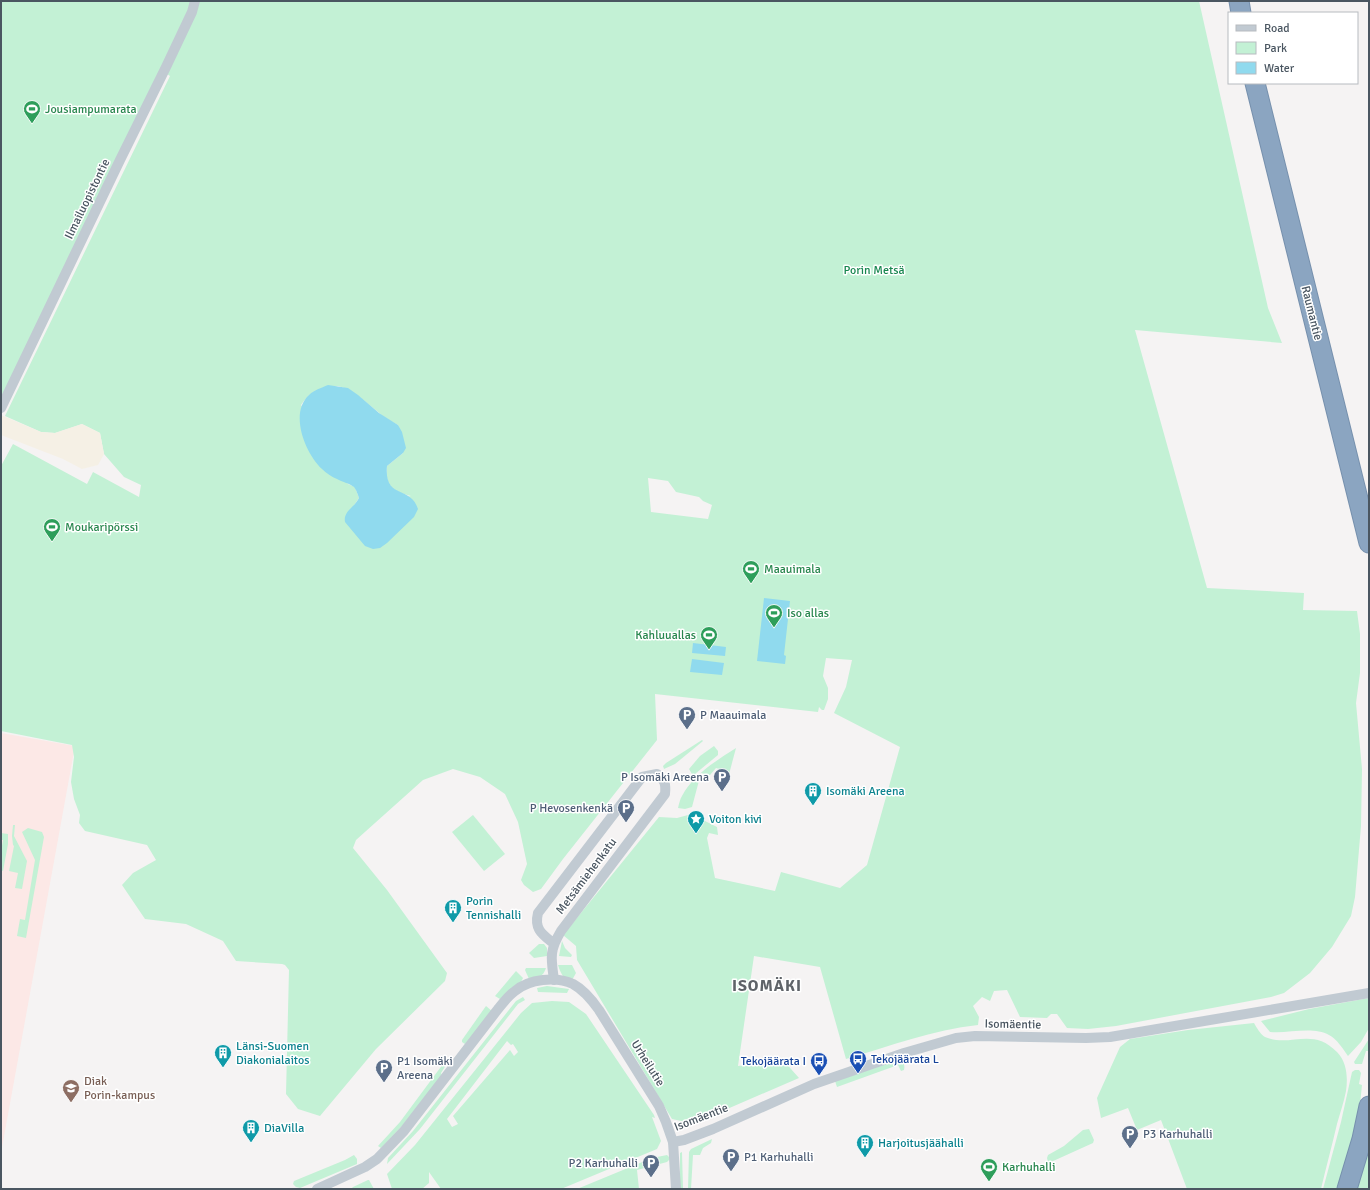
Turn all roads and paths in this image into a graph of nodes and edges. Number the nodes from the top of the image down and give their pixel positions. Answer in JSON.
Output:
{"nodes":[{"id":1,"x":195,"y":1,"type":"edge"},
{"id":2,"x":1239,"y":1,"type":"edge"},
{"id":3,"x":1241,"y":12,"type":"edge"},
{"id":4,"x":1255,"y":84,"type":"edge"},
{"id":5,"x":1,"y":408,"type":"edge"},
{"id":6,"x":1369,"y":543,"type":"edge"},
{"id":7,"x":553,"y":943,"type":"junction"},
{"id":8,"x":554,"y":980,"type":"junction"},
{"id":9,"x":1369,"y":993,"type":"edge"},
{"id":10,"x":1369,"y":1106,"type":"edge"},
{"id":11,"x":673,"y":1142,"type":"junction"},
{"id":12,"x":317,"y":1189,"type":"edge"},
{"id":13,"x":676,"y":1189,"type":"edge"},
{"id":14,"x":1347,"y":1189,"type":"edge"}],
"edges":[{"from":1,"to":5,"type":"street","name":"Ilmailuopistontie"},
{"from":2,"to":3,"type":"highway"},
{"from":4,"to":6,"type":"highway","name":"Raumantie"},
{"from":7,"to":7,"type":"street","name":"Metsämiehenkatu"},
{"from":7,"to":8,"type":"street","name":"Metsämiehenkatu"},
{"from":8,"to":11,"type":"street","name":"Urheilutie"},
{"from":8,"to":12,"type":"street"},
{"from":9,"to":11,"type":"street","name":"Isomäentie"},
{"from":10,"to":14,"type":"highway"},
{"from":11,"to":13,"type":"street","name":"Urheilutie"}]}
